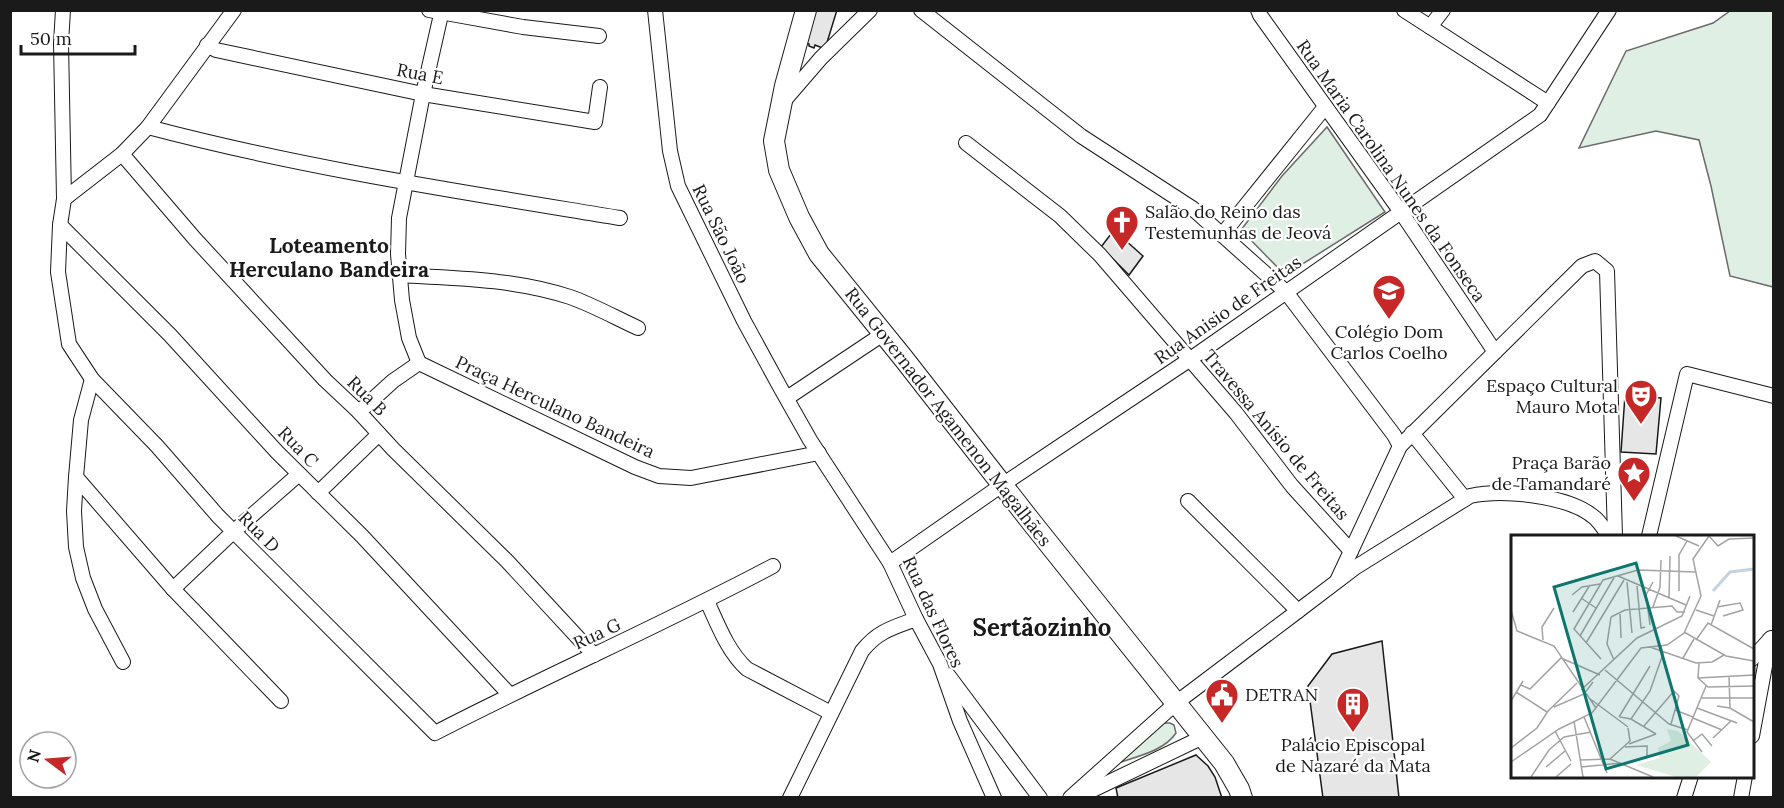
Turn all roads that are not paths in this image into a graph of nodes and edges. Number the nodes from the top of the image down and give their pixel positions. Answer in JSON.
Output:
{"nodes":[{"id":1,"x":63,"y":10,"type":"edge"},
{"id":2,"x":655,"y":10,"type":"edge"},
{"id":3,"x":806,"y":10,"type":"edge"},
{"id":4,"x":870,"y":10,"type":"edge"},
{"id":5,"x":921,"y":10,"type":"edge"},
{"id":6,"x":1258,"y":10,"type":"edge"},
{"id":7,"x":1404,"y":10,"type":"edge"},
{"id":8,"x":1443,"y":10,"type":"edge"},
{"id":9,"x":1609,"y":10,"type":"edge"},
{"id":10,"x":438,"y":11,"type":"edge"},
{"id":11,"x":225,"y":13,"type":"edge"},
{"id":12,"x":1430,"y":27,"type":"junction"},
{"id":13,"x":599,"y":36,"type":"dead end"},
{"id":14,"x":207,"y":45,"type":"junction"},
{"id":15,"x":600,"y":87,"type":"dead end"},
{"id":16,"x":423,"y":94,"type":"junction"},
{"id":17,"x":1548,"y":103,"type":"junction"},
{"id":18,"x":780,"y":106,"type":"junction"},
{"id":19,"x":1326,"y":107,"type":"junction"},
{"id":20,"x":148,"y":128,"type":"junction"},
{"id":21,"x":966,"y":143,"type":"dead end"},
{"id":22,"x":122,"y":154,"type":"junction"},
{"id":23,"x":405,"y":182,"type":"junction"},
{"id":24,"x":64,"y":199,"type":"junction"},
{"id":25,"x":1401,"y":212,"type":"junction"},
{"id":26,"x":620,"y":218,"type":"dead end"},
{"id":27,"x":60,"y":225,"type":"junction"},
{"id":28,"x":1222,"y":235,"type":"junction"},
{"id":29,"x":399,"y":275,"type":"junction"},
{"id":30,"x":1286,"y":292,"type":"junction"},
{"id":31,"x":638,"y":328,"type":"dead end"},
{"id":32,"x":883,"y":334,"type":"junction"},
{"id":33,"x":1495,"y":352,"type":"junction"},
{"id":34,"x":1189,"y":360,"type":"junction"},
{"id":35,"x":420,"y":363,"type":"junction"},
{"id":36,"x":92,"y":379,"type":"junction"},
{"id":37,"x":1773,"y":396,"type":"edge"},
{"id":38,"x":787,"y":399,"type":"junction"},
{"id":39,"x":359,"y":412,"type":"junction"},
{"id":40,"x":1412,"y":433,"type":"junction"},
{"id":41,"x":379,"y":434,"type":"junction"},
{"id":42,"x":1400,"y":446,"type":"junction"},
{"id":43,"x":819,"y":453,"type":"junction"},
{"id":44,"x":299,"y":474,"type":"junction"},
{"id":45,"x":76,"y":477,"type":"junction"},
{"id":46,"x":1002,"y":485,"type":"junction"},
{"id":47,"x":318,"y":493,"type":"junction"},
{"id":48,"x":1465,"y":499,"type":"junction"},
{"id":49,"x":1188,"y":501,"type":"dead end"},
{"id":50,"x":233,"y":532,"type":"junction"},
{"id":51,"x":1608,"y":535,"type":"edge"},
{"id":52,"x":1615,"y":535,"type":"edge"},
{"id":53,"x":1649,"y":535,"type":"edge"},
{"id":54,"x":1351,"y":551,"type":"junction"},
{"id":55,"x":890,"y":562,"type":"junction"},
{"id":56,"x":773,"y":566,"type":"dead end"},
{"id":57,"x":1337,"y":581,"type":"junction"},
{"id":58,"x":173,"y":589,"type":"junction"},
{"id":59,"x":706,"y":602,"type":"junction"},
{"id":60,"x":1298,"y":611,"type":"junction"},
{"id":61,"x":916,"y":619,"type":"junction"},
{"id":62,"x":1772,"y":637,"type":"edge"},
{"id":63,"x":594,"y":655,"type":"junction"},
{"id":64,"x":1754,"y":657,"type":"edge"},
{"id":65,"x":123,"y":662,"type":"dead end"},
{"id":66,"x":940,"y":664,"type":"junction"},
{"id":67,"x":510,"y":695,"type":"junction"},
{"id":68,"x":280,"y":701,"type":"dead end"},
{"id":69,"x":1176,"y":703,"type":"junction"},
{"id":70,"x":831,"y":713,"type":"junction"},
{"id":71,"x":1754,"y":726,"type":"edge"},
{"id":72,"x":435,"y":733,"type":"joint"},
{"id":73,"x":1203,"y":737,"type":"junction"},
{"id":74,"x":1691,"y":778,"type":"edge"},
{"id":75,"x":1745,"y":778,"type":"edge"},
{"id":76,"x":790,"y":798,"type":"edge"},
{"id":77,"x":994,"y":798,"type":"edge"},
{"id":78,"x":1040,"y":798,"type":"edge"},
{"id":79,"x":1070,"y":798,"type":"edge"},
{"id":80,"x":1077,"y":798,"type":"edge"},
{"id":81,"x":1242,"y":798,"type":"edge"},
{"id":82,"x":1684,"y":798,"type":"edge"},
{"id":83,"x":1741,"y":798,"type":"edge"}],
"edges":[{"from":1,"to":24,"type":"street"},
{"from":2,"to":38,"type":"street","name":"Rua São João"},
{"from":3,"to":18,"type":"street","name":"Rua Governador Agamenon Magalhães"},
{"from":4,"to":18,"type":"street"},
{"from":5,"to":28,"type":"street"},
{"from":6,"to":19,"type":"street","name":"Rua Maria Carolina Nunes da Fonseca"},
{"from":7,"to":12,"type":"street"},
{"from":8,"to":12,"type":"street"},
{"from":9,"to":17,"type":"street","name":"Rua Anisio de Freitas"},
{"from":10,"to":13,"type":"street"},
{"from":10,"to":16,"type":"street"},
{"from":11,"to":14,"type":"street"},
{"from":12,"to":17,"type":"street"},
{"from":14,"to":16,"type":"street","name":"Rua E"},
{"from":14,"to":20,"type":"street"},
{"from":15,"to":16,"type":"street","name":"Rua E"},
{"from":16,"to":23,"type":"street"},
{"from":17,"to":25,"type":"street","name":"Rua Anisio de Freitas"},
{"from":18,"to":32,"type":"street","name":"Rua Governador Agamenon Magalhães"},
{"from":19,"to":25,"type":"street","name":"Rua Maria Carolina Nunes da Fonseca"},
{"from":19,"to":28,"type":"street"},
{"from":20,"to":22,"type":"street"},
{"from":20,"to":23,"type":"street"},
{"from":21,"to":34,"type":"street","name":"Travessa Anísio de Freitas"},
{"from":22,"to":24,"type":"street"},
{"from":22,"to":39,"type":"street","name":"Rua B"},
{"from":23,"to":26,"type":"street"},
{"from":23,"to":29,"type":"street"},
{"from":24,"to":27,"type":"street"},
{"from":25,"to":30,"type":"street","name":"Rua Anisio de Freitas"},
{"from":25,"to":33,"type":"street","name":"Rua Maria Carolina Nunes da Fonseca"},
{"from":27,"to":36,"type":"street","name":"Rua D"},
{"from":27,"to":44,"type":"street","name":"Rua C"},
{"from":28,"to":30,"type":"street"},
{"from":29,"to":31,"type":"street"},
{"from":29,"to":35,"type":"street"},
{"from":30,"to":34,"type":"street","name":"Rua Anisio de Freitas"},
{"from":30,"to":42,"type":"street"},
{"from":32,"to":38,"type":"street"},
{"from":32,"to":46,"type":"street","name":"Rua Governador Agamenon Magalhães"},
{"from":33,"to":40,"type":"street"},
{"from":33,"to":52,"type":"street"},
{"from":34,"to":46,"type":"street","name":"Rua Anisio de Freitas"},
{"from":34,"to":54,"type":"street","name":"Travessa Anísio de Freitas"},
{"from":35,"to":39,"type":"street"},
{"from":35,"to":43,"type":"street","name":"Praça Herculano Bandeira"},
{"from":36,"to":45,"type":"street"},
{"from":36,"to":50,"type":"street","name":"Rua D"},
{"from":37,"to":53,"type":"street"},
{"from":38,"to":43,"type":"street","name":"Rua São João"},
{"from":39,"to":41,"type":"street","name":"Rua B"},
{"from":40,"to":42,"type":"street"},
{"from":40,"to":48,"type":"street"},
{"from":41,"to":47,"type":"street"},
{"from":41,"to":63,"type":"street","name":"Rua B"},
{"from":42,"to":54,"type":"street"},
{"from":43,"to":55,"type":"street","name":"Rua das Flores"},
{"from":44,"to":47,"type":"street","name":"Rua C"},
{"from":44,"to":50,"type":"street"},
{"from":45,"to":58,"type":"street"},
{"from":45,"to":65,"type":"street"},
{"from":46,"to":55,"type":"street","name":"Rua Anisio de Freitas"},
{"from":46,"to":69,"type":"street","name":"Rua Governador Agamenon Magalhães"},
{"from":47,"to":67,"type":"street","name":"Rua C"},
{"from":48,"to":51,"type":"street"},
{"from":48,"to":57,"type":"street"},
{"from":49,"to":60,"type":"street"},
{"from":50,"to":58,"type":"street"},
{"from":50,"to":72,"type":"street","name":"Rua D"},
{"from":54,"to":57,"type":"street"},
{"from":55,"to":61,"type":"street","name":"Rua das Flores"},
{"from":56,"to":59,"type":"street","name":"Rua G"},
{"from":57,"to":60,"type":"street"},
{"from":58,"to":68,"type":"street"},
{"from":59,"to":63,"type":"street","name":"Rua G"},
{"from":59,"to":70,"type":"street"},
{"from":60,"to":69,"type":"street"},
{"from":61,"to":66,"type":"street","name":"Rua das Flores"},
{"from":61,"to":70,"type":"street"},
{"from":62,"to":64,"type":"street"},
{"from":62,"to":71,"type":"street"},
{"from":63,"to":67,"type":"street","name":"Rua G"},
{"from":66,"to":77,"type":"street","name":"Rua das Flores"},
{"from":66,"to":78,"type":"street"},
{"from":67,"to":72,"type":"street","name":"Rua G"},
{"from":69,"to":73,"type":"street","name":"Rua Governador Agamenon Magalhães"},
{"from":69,"to":79,"type":"street"},
{"from":70,"to":76,"type":"street"},
{"from":73,"to":80,"type":"street"},
{"from":73,"to":81,"type":"street","name":"Rua Governador Agamenon Magalhães"},
{"from":74,"to":82,"type":"street"},
{"from":75,"to":83,"type":"street"}]}
